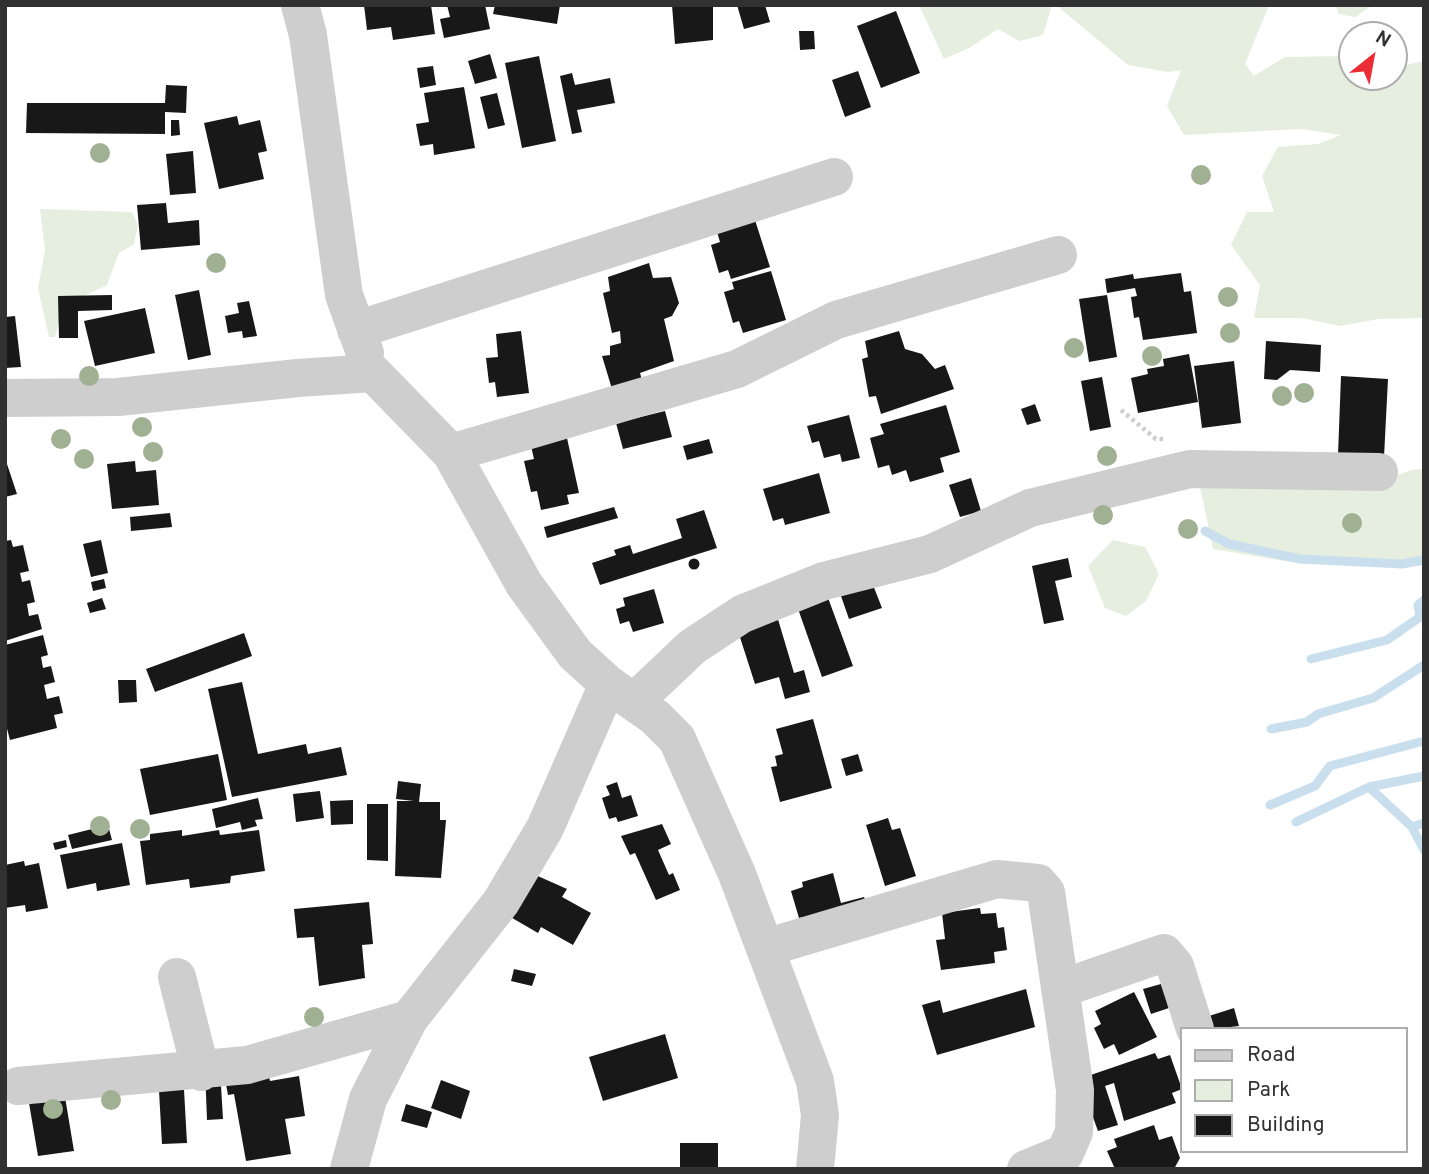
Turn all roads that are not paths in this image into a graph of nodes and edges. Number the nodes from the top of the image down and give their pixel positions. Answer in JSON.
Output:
{"nodes":[{"id":1,"x":300,"y":5,"type":"edge"},
{"id":2,"x":834,"y":177,"type":"dead end"},
{"id":3,"x":1058,"y":255,"type":"dead end"},
{"id":4,"x":356,"y":330,"type":"junction"},
{"id":5,"x":373,"y":373,"type":"junction"},
{"id":6,"x":5,"y":398,"type":"edge"},
{"id":7,"x":451,"y":453,"type":"junction"},
{"id":8,"x":1379,"y":472,"type":"dead end"},
{"id":9,"x":621,"y":693,"type":"junction"},
{"id":10,"x":765,"y":948,"type":"junction"},
{"id":11,"x":177,"y":977,"type":"dead end"},
{"id":12,"x":1060,"y":989,"type":"junction"},
{"id":13,"x":409,"y":1019,"type":"junction"},
{"id":14,"x":1194,"y":1027,"type":"edge"},
{"id":15,"x":201,"y":1072,"type":"junction"},
{"id":16,"x":18,"y":1086,"type":"dead end"},
{"id":17,"x":349,"y":1169,"type":"edge"},
{"id":18,"x":815,"y":1169,"type":"edge"},
{"id":19,"x":1026,"y":1169,"type":"edge"}],
"edges":[{"from":1,"to":4,"type":"street"},
{"from":2,"to":4,"type":"street"},
{"from":3,"to":7,"type":"street"},
{"from":4,"to":5,"type":"street"},
{"from":5,"to":6,"type":"street"},
{"from":5,"to":7,"type":"street"},
{"from":7,"to":9,"type":"street"},
{"from":8,"to":9,"type":"street"},
{"from":9,"to":10,"type":"street"},
{"from":9,"to":13,"type":"street"},
{"from":10,"to":12,"type":"street"},
{"from":10,"to":18,"type":"street"},
{"from":11,"to":15,"type":"street"},
{"from":12,"to":14,"type":"street"},
{"from":12,"to":19,"type":"street"},
{"from":13,"to":15,"type":"street"},
{"from":13,"to":17,"type":"street"},
{"from":15,"to":16,"type":"street"}]}
